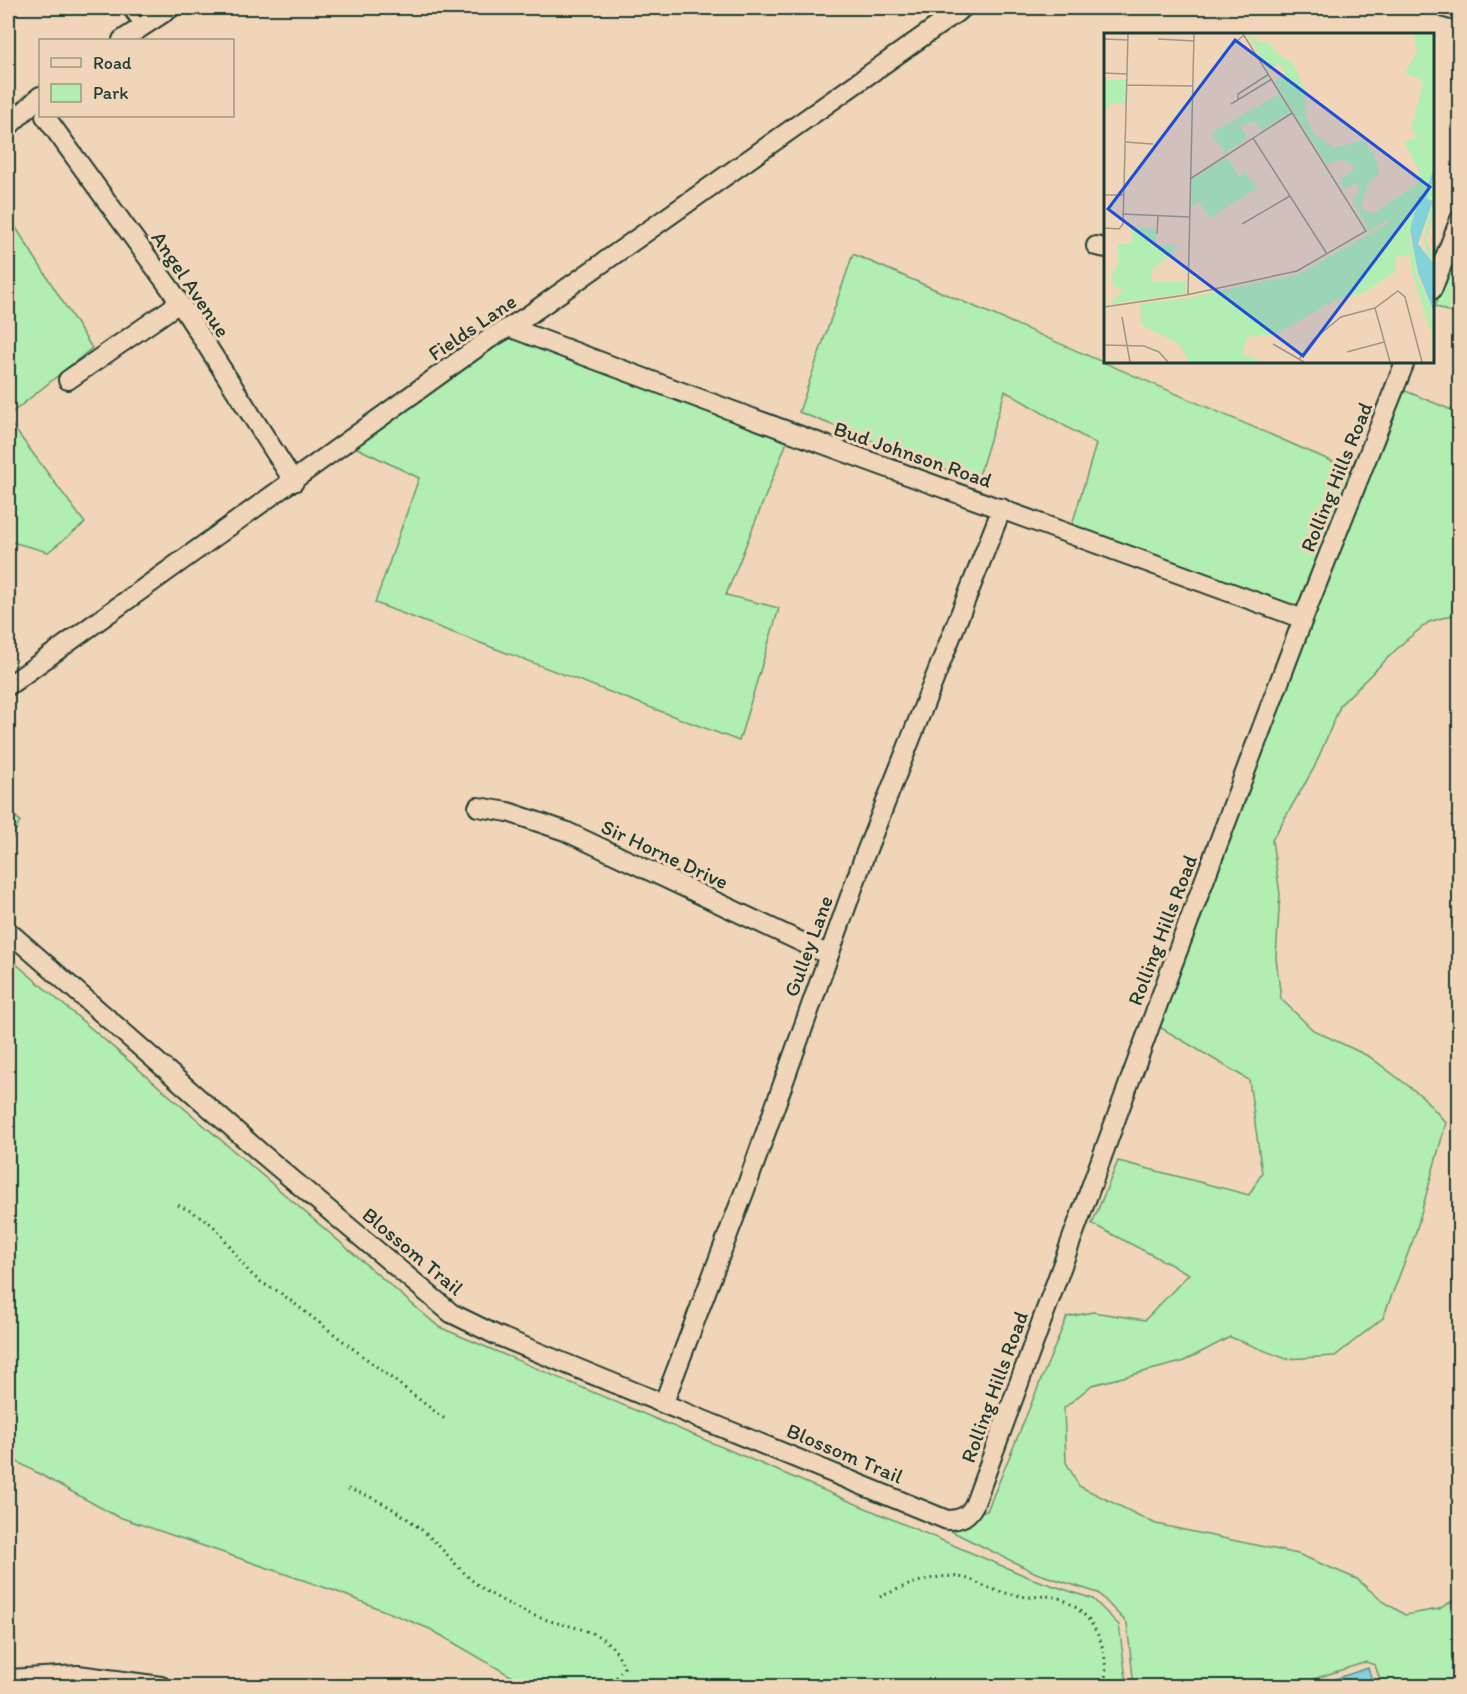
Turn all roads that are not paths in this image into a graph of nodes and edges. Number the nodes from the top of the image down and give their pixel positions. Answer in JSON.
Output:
{"nodes":[{"id":1,"x":127,"y":8,"type":"edge"},
{"id":2,"x":171,"y":8,"type":"edge"},
{"id":3,"x":963,"y":8,"type":"edge"},
{"id":4,"x":1445,"y":8,"type":"edge"},
{"id":5,"x":1460,"y":12,"type":"edge"},
{"id":6,"x":142,"y":28,"type":"junction"},
{"id":7,"x":124,"y":39,"type":"edge"},
{"id":8,"x":39,"y":107,"type":"edge"},
{"id":9,"x":48,"y":117,"type":"edge"},
{"id":10,"x":8,"y":127,"type":"edge"},
{"id":11,"x":1460,"y":219,"type":"edge"},
{"id":12,"x":1434,"y":285,"type":"edge"},
{"id":13,"x":179,"y":303,"type":"junction"},
{"id":14,"x":509,"y":327,"type":"junction"},
{"id":15,"x":1404,"y":363,"type":"edge"},
{"id":16,"x":68,"y":380,"type":"dead end"},
{"id":17,"x":294,"y":482,"type":"junction"},
{"id":18,"x":1002,"y":508,"type":"junction"},
{"id":19,"x":1303,"y":619,"type":"junction"},
{"id":20,"x":8,"y":686,"type":"edge"},
{"id":21,"x":478,"y":807,"type":"dead end"},
{"id":22,"x":8,"y":931,"type":"edge"},
{"id":23,"x":829,"y":955,"type":"junction"},
{"id":24,"x":664,"y":1402,"type":"junction"},
{"id":25,"x":965,"y":1516,"type":"joint"},
{"id":26,"x":8,"y":1679,"type":"edge"},
{"id":27,"x":161,"y":1686,"type":"edge"}],
"edges":[{"from":1,"to":6,"type":"lane"},
{"from":2,"to":6,"type":"street"},
{"from":3,"to":14,"type":"street","name":"Fields Lane"},
{"from":4,"to":5,"type":"street"},
{"from":6,"to":7,"type":"street"},
{"from":8,"to":10,"type":"street"},
{"from":9,"to":13,"type":"street","name":"Angel Avenue"},
{"from":11,"to":12,"type":"street"},
{"from":13,"to":16,"type":"street"},
{"from":13,"to":17,"type":"street","name":"Angel Avenue"},
{"from":14,"to":17,"type":"street","name":"Fields Lane"},
{"from":14,"to":18,"type":"street","name":"Bud Johnson Road"},
{"from":15,"to":19,"type":"street","name":"Rolling Hills Road"},
{"from":17,"to":20,"type":"street","name":"Fields Lane"},
{"from":18,"to":19,"type":"street","name":"Bud Johnson Road"},
{"from":18,"to":23,"type":"street","name":"Gulley Lane"},
{"from":19,"to":25,"type":"street","name":"Rolling Hills Road"},
{"from":21,"to":23,"type":"street","name":"Sir Horne Drive"},
{"from":22,"to":24,"type":"street","name":"Blossom Trail"},
{"from":23,"to":24,"type":"street","name":"Gulley Lane"},
{"from":24,"to":25,"type":"street","name":"Blossom Trail"},
{"from":26,"to":27,"type":"street"}]}
